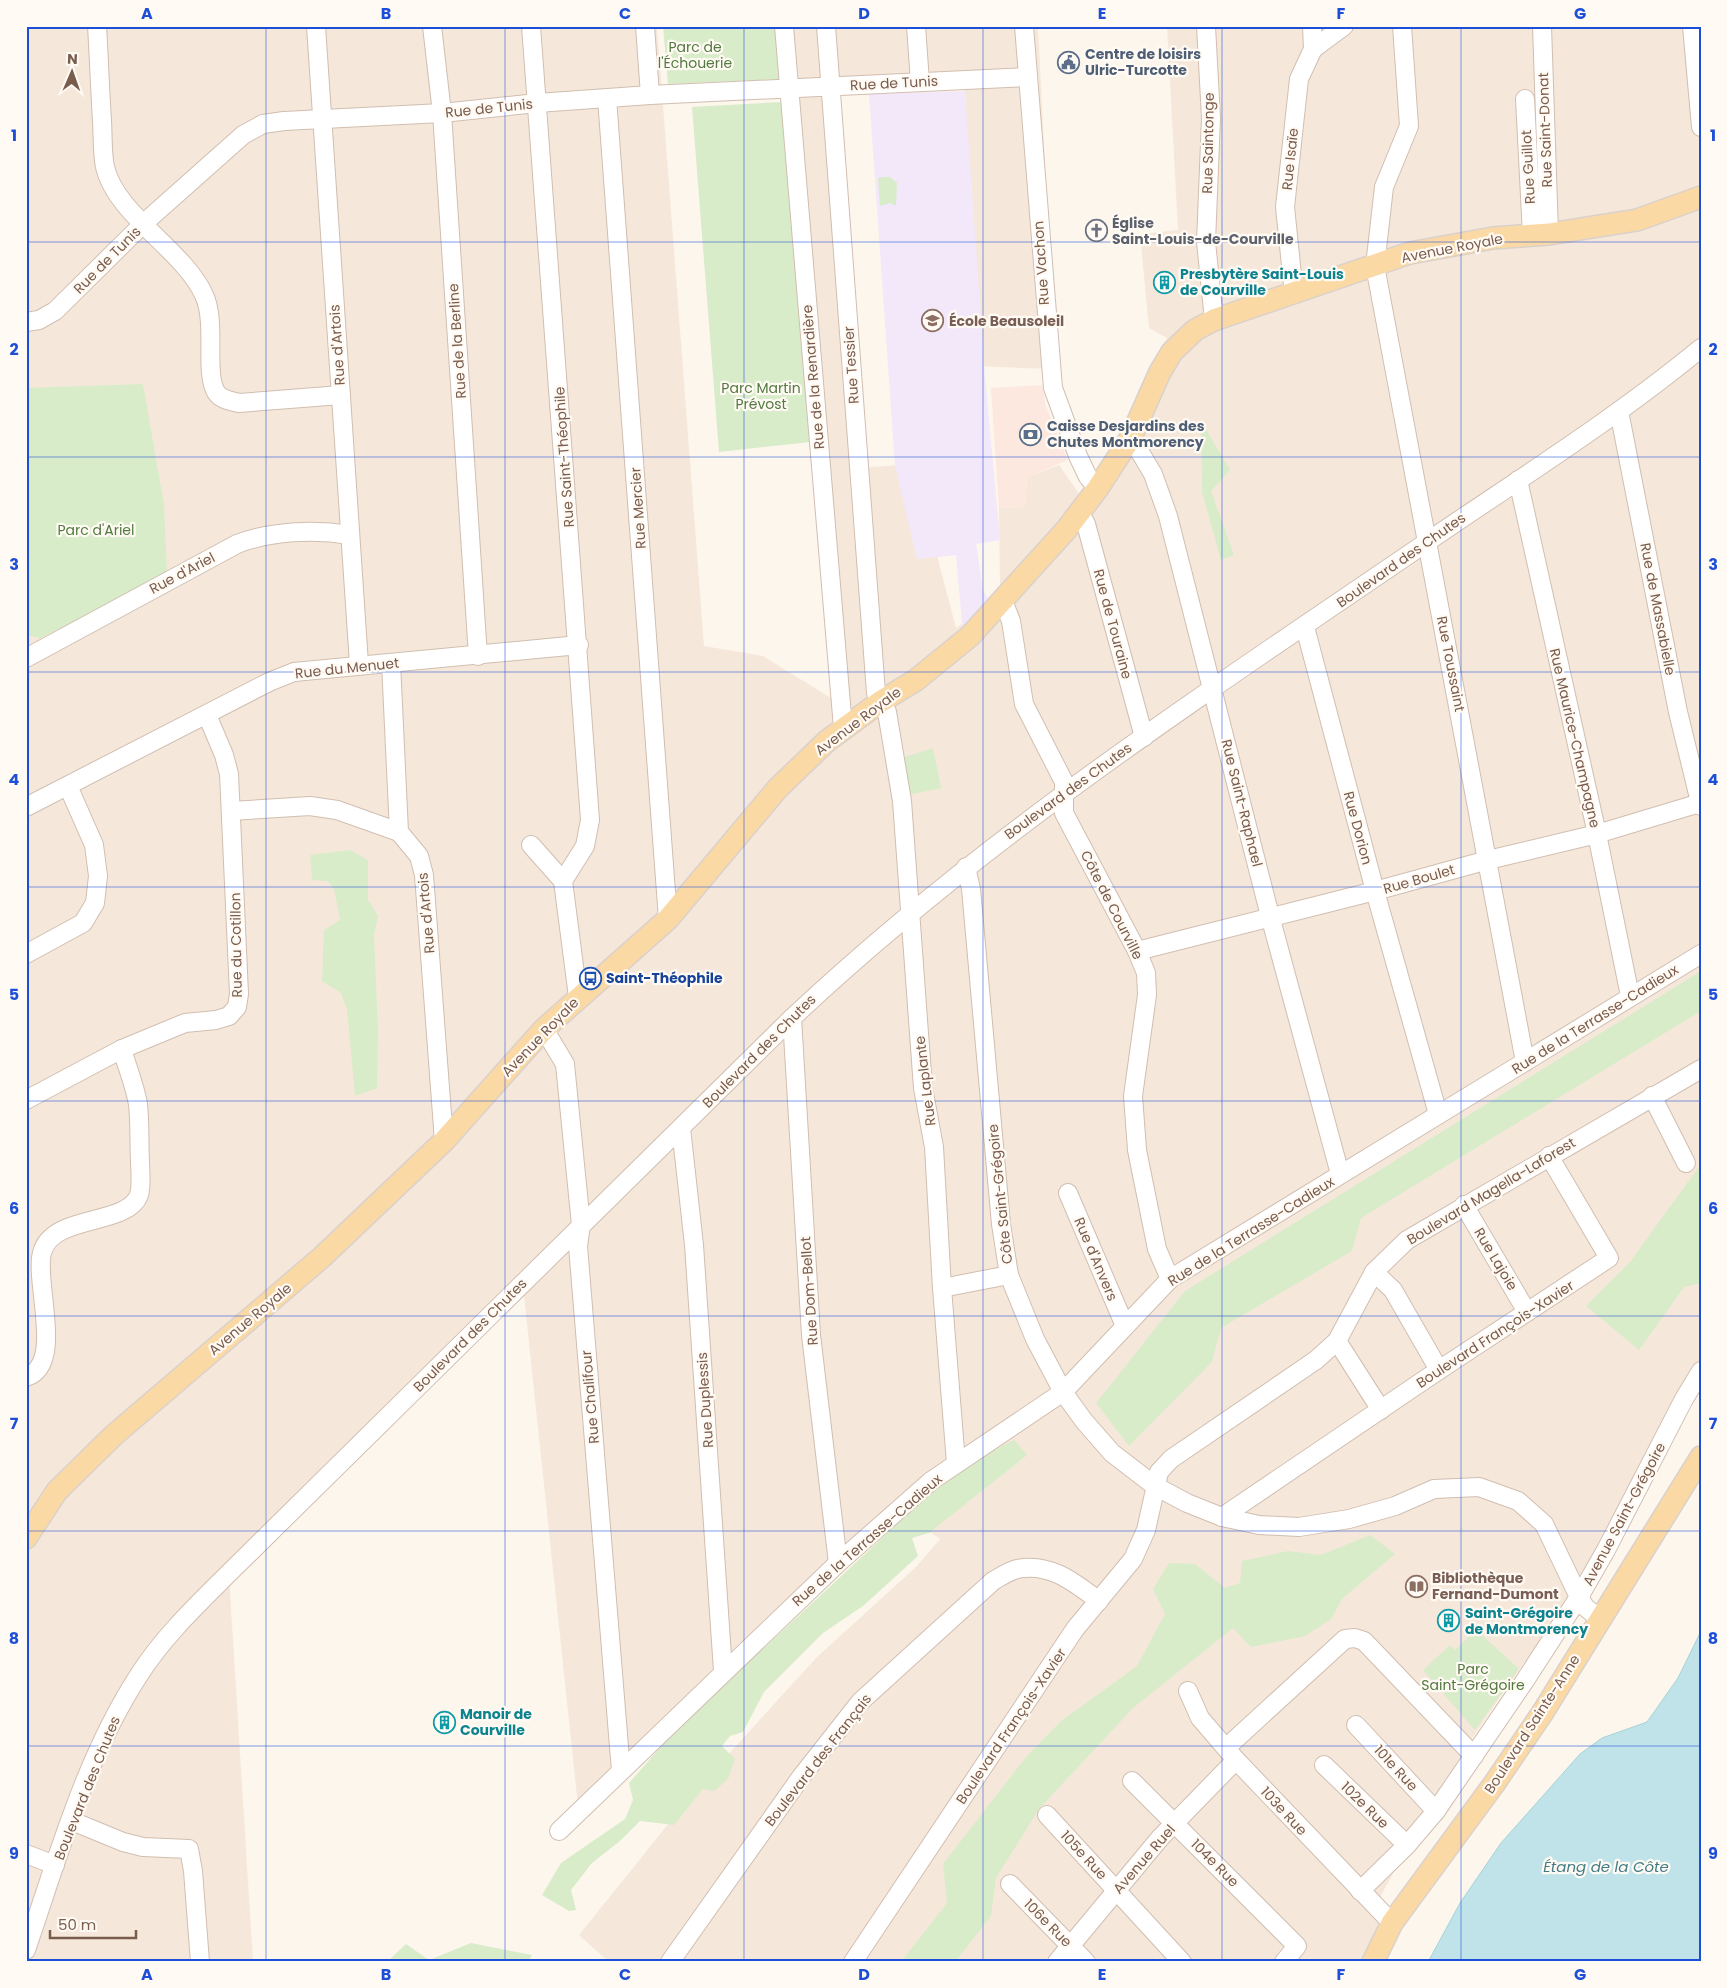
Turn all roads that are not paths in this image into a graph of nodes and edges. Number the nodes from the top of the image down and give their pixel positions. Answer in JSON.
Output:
{"nodes":[{"id":1,"x":97,"y":26,"type":"edge"},
{"id":2,"x":316,"y":26,"type":"edge"},
{"id":3,"x":432,"y":26,"type":"edge"},
{"id":4,"x":531,"y":26,"type":"edge"},
{"id":5,"x":646,"y":26,"type":"edge"},
{"id":6,"x":784,"y":26,"type":"edge"},
{"id":7,"x":826,"y":26,"type":"edge"},
{"id":8,"x":916,"y":26,"type":"edge"},
{"id":9,"x":1024,"y":26,"type":"edge"},
{"id":10,"x":1206,"y":26,"type":"edge"},
{"id":11,"x":1312,"y":26,"type":"edge"},
{"id":12,"x":1344,"y":26,"type":"edge"},
{"id":13,"x":1402,"y":26,"type":"edge"},
{"id":14,"x":1542,"y":26,"type":"edge"},
{"id":15,"x":1692,"y":26,"type":"edge"},
{"id":16,"x":1313,"y":49,"type":"junction"},
{"id":17,"x":1027,"y":77,"type":"junction"},
{"id":18,"x":920,"y":82,"type":"junction"},
{"id":19,"x":831,"y":87,"type":"junction"},
{"id":20,"x":789,"y":88,"type":"junction"},
{"id":21,"x":650,"y":95,"type":"junction"},
{"id":22,"x":608,"y":98,"type":"junction"},
{"id":23,"x":1525,"y":98,"type":"dead end"},
{"id":24,"x":537,"y":103,"type":"junction"},
{"id":25,"x":442,"y":113,"type":"junction"},
{"id":26,"x":322,"y":120,"type":"junction"},
{"id":27,"x":1701,"y":128,"type":"edge"},
{"id":28,"x":1701,"y":197,"type":"edge"},
{"id":29,"x":144,"y":223,"type":"junction"},
{"id":30,"x":1541,"y":235,"type":"junction"},
{"id":31,"x":1375,"y":266,"type":"junction"},
{"id":32,"x":1294,"y":294,"type":"junction"},
{"id":33,"x":1214,"y":320,"type":"junction"},
{"id":34,"x":26,"y":322,"type":"edge"},
{"id":35,"x":1701,"y":348,"type":"edge"},
{"id":36,"x":341,"y":395,"type":"junction"},
{"id":37,"x":1619,"y":411,"type":"junction"},
{"id":38,"x":1131,"y":437,"type":"junction"},
{"id":39,"x":1518,"y":480,"type":"junction"},
{"id":40,"x":1098,"y":488,"type":"junction"},
{"id":41,"x":1080,"y":513,"type":"junction"},
{"id":42,"x":350,"y":535,"type":"junction"},
{"id":43,"x":1426,"y":543,"type":"junction"},
{"id":44,"x":1003,"y":601,"type":"junction"},
{"id":45,"x":1306,"y":627,"type":"junction"},
{"id":46,"x":579,"y":646,"type":"junction"},
{"id":47,"x":27,"y":656,"type":"edge"},
{"id":48,"x":478,"y":656,"type":"junction"},
{"id":49,"x":391,"y":663,"type":"junction"},
{"id":50,"x":359,"y":664,"type":"junction"},
{"id":51,"x":1214,"y":689,"type":"junction"},
{"id":52,"x":880,"y":702,"type":"junction"},
{"id":53,"x":207,"y":715,"type":"junction"},
{"id":54,"x":843,"y":728,"type":"junction"},
{"id":55,"x":1144,"y":736,"type":"junction"},
{"id":56,"x":68,"y":786,"type":"junction"},
{"id":57,"x":1064,"y":793,"type":"junction"},
{"id":58,"x":1701,"y":804,"type":"edge"},
{"id":59,"x":26,"y":807,"type":"edge"},
{"id":60,"x":231,"y":811,"type":"junction"},
{"id":61,"x":399,"y":832,"type":"junction"},
{"id":62,"x":1597,"y":834,"type":"junction"},
{"id":63,"x":531,"y":845,"type":"dead end"},
{"id":64,"x":1488,"y":860,"type":"junction"},
{"id":65,"x":966,"y":867,"type":"junction"},
{"id":66,"x":562,"y":881,"type":"junction"},
{"id":67,"x":1374,"y":891,"type":"junction"},
{"id":68,"x":910,"y":914,"type":"junction"},
{"id":69,"x":1270,"y":916,"type":"junction"},
{"id":70,"x":668,"y":919,"type":"junction"},
{"id":71,"x":1137,"y":951,"type":"junction"},
{"id":72,"x":26,"y":954,"type":"edge"},
{"id":73,"x":1701,"y":954,"type":"edge"},
{"id":74,"x":1630,"y":996,"type":"junction"},
{"id":75,"x":578,"y":997,"type":"junction"},
{"id":76,"x":792,"y":1018,"type":"junction"},
{"id":77,"x":544,"y":1029,"type":"junction"},
{"id":78,"x":122,"y":1049,"type":"junction"},
{"id":79,"x":1525,"y":1062,"type":"junction"},
{"id":80,"x":1701,"y":1069,"type":"edge"},
{"id":81,"x":1652,"y":1096,"type":"junction"},
{"id":82,"x":26,"y":1100,"type":"edge"},
{"id":83,"x":1438,"y":1114,"type":"junction"},
{"id":84,"x":681,"y":1128,"type":"junction"},
{"id":85,"x":444,"y":1141,"type":"junction"},
{"id":86,"x":1549,"y":1156,"type":"junction"},
{"id":87,"x":1686,"y":1163,"type":"dead end"},
{"id":88,"x":1340,"y":1174,"type":"junction"},
{"id":89,"x":1068,"y":1193,"type":"dead end"},
{"id":90,"x":1464,"y":1205,"type":"junction"},
{"id":91,"x":581,"y":1225,"type":"junction"},
{"id":92,"x":1374,"y":1272,"type":"junction"},
{"id":93,"x":1009,"y":1275,"type":"junction"},
{"id":94,"x":1170,"y":1279,"type":"junction"},
{"id":95,"x":942,"y":1288,"type":"junction"},
{"id":96,"x":1527,"y":1312,"type":"junction"},
{"id":97,"x":1125,"y":1326,"type":"junction"},
{"id":98,"x":1336,"y":1341,"type":"junction"},
{"id":99,"x":1439,"y":1370,"type":"junction"},
{"id":100,"x":1701,"y":1371,"type":"edge"},
{"id":101,"x":26,"y":1378,"type":"edge"},
{"id":102,"x":1063,"y":1392,"type":"junction"},
{"id":103,"x":1381,"y":1410,"type":"junction"},
{"id":104,"x":1701,"y":1457,"type":"edge"},
{"id":105,"x":956,"y":1463,"type":"junction"},
{"id":106,"x":1155,"y":1486,"type":"junction"},
{"id":107,"x":1222,"y":1517,"type":"junction"},
{"id":108,"x":26,"y":1538,"type":"edge"},
{"id":109,"x":838,"y":1563,"type":"junction"},
{"id":110,"x":1579,"y":1597,"type":"junction"},
{"id":111,"x":1099,"y":1601,"type":"junction"},
{"id":112,"x":1600,"y":1619,"type":"junction"},
{"id":113,"x":723,"y":1671,"type":"junction"},
{"id":114,"x":1188,"y":1691,"type":"dead end"},
{"id":115,"x":1356,"y":1725,"type":"dead end"},
{"id":116,"x":1232,"y":1754,"type":"junction"},
{"id":117,"x":1474,"y":1756,"type":"junction"},
{"id":118,"x":1324,"y":1765,"type":"dead end"},
{"id":119,"x":621,"y":1772,"type":"junction"},
{"id":120,"x":1132,"y":1781,"type":"dead end"},
{"id":121,"x":1436,"y":1811,"type":"junction"},
{"id":122,"x":1047,"y":1815,"type":"dead end"},
{"id":123,"x":72,"y":1821,"type":"junction"},
{"id":124,"x":1175,"y":1823,"type":"junction"},
{"id":125,"x":559,"y":1831,"type":"dead end"},
{"id":126,"x":1407,"y":1845,"type":"junction"},
{"id":127,"x":26,"y":1854,"type":"edge"},
{"id":128,"x":55,"y":1865,"type":"junction"},
{"id":129,"x":1010,"y":1884,"type":"dead end"},
{"id":130,"x":1118,"y":1891,"type":"junction"},
{"id":131,"x":1360,"y":1891,"type":"junction"},
{"id":132,"x":1392,"y":1923,"type":"junction"},
{"id":133,"x":1071,"y":1945,"type":"junction"},
{"id":134,"x":26,"y":1950,"type":"edge"},
{"id":135,"x":200,"y":1962,"type":"edge"},
{"id":136,"x":670,"y":1962,"type":"edge"},
{"id":137,"x":853,"y":1962,"type":"edge"},
{"id":138,"x":1057,"y":1962,"type":"edge"},
{"id":139,"x":1086,"y":1962,"type":"edge"},
{"id":140,"x":1182,"y":1962,"type":"edge"},
{"id":141,"x":1284,"y":1962,"type":"edge"},
{"id":142,"x":1373,"y":1962,"type":"edge"}],
"edges":[{"from":1,"to":29,"type":"street"},
{"from":2,"to":26,"type":"street","name":"Rue d'Artois"},
{"from":3,"to":25,"type":"street","name":"Rue de la Berline"},
{"from":4,"to":24,"type":"street","name":"Rue Saint-Théophile"},
{"from":5,"to":21,"type":"street"},
{"from":6,"to":20,"type":"street","name":"Rue de la Renardière"},
{"from":7,"to":19,"type":"street","name":"Rue Tessier"},
{"from":8,"to":18,"type":"street"},
{"from":9,"to":17,"type":"street","name":"Rue Vachon"},
{"from":10,"to":33,"type":"street","name":"Rue Saintonge"},
{"from":11,"to":16,"type":"street","name":"Rue Isaïe"},
{"from":12,"to":16,"type":"street"},
{"from":13,"to":31,"type":"street","name":"Rue Toussaint"},
{"from":14,"to":30,"type":"street","name":"Rue Saint-Donat"},
{"from":15,"to":27,"type":"street"},
{"from":16,"to":32,"type":"street","name":"Rue Isaïe"},
{"from":17,"to":18,"type":"street","name":"Rue de Tunis"},
{"from":17,"to":40,"type":"street","name":"Rue Vachon"},
{"from":18,"to":19,"type":"street","name":"Rue de Tunis"},
{"from":19,"to":20,"type":"street","name":"Rue de Tunis"},
{"from":19,"to":52,"type":"street","name":"Rue Tessier"},
{"from":20,"to":21,"type":"street","name":"Rue de Tunis"},
{"from":20,"to":54,"type":"street","name":"Rue de la Renardière"},
{"from":21,"to":22,"type":"street","name":"Rue de Tunis"},
{"from":22,"to":24,"type":"street","name":"Rue de Tunis"},
{"from":22,"to":70,"type":"street","name":"Rue Mercier"},
{"from":23,"to":30,"type":"street","name":"Rue Guillot"},
{"from":24,"to":25,"type":"street","name":"Rue de Tunis"},
{"from":24,"to":46,"type":"street","name":"Rue Saint-Théophile"},
{"from":25,"to":26,"type":"street","name":"Rue de Tunis"},
{"from":25,"to":48,"type":"street","name":"Rue de la Berline"},
{"from":26,"to":29,"type":"street","name":"Rue de Tunis"},
{"from":26,"to":36,"type":"street","name":"Rue d'Artois"},
{"from":28,"to":30,"type":"main road","name":"Avenue Royale"},
{"from":29,"to":34,"type":"street","name":"Rue de Tunis"},
{"from":29,"to":36,"type":"street"},
{"from":30,"to":31,"type":"main road","name":"Avenue Royale"},
{"from":31,"to":32,"type":"main road","name":"Avenue Royale"},
{"from":31,"to":43,"type":"street","name":"Rue Toussaint"},
{"from":32,"to":33,"type":"main road","name":"Avenue Royale"},
{"from":33,"to":38,"type":"main road","name":"Avenue Royale"},
{"from":35,"to":37,"type":"street","name":"Boulevard des Chutes"},
{"from":36,"to":42,"type":"street","name":"Rue d'Artois"},
{"from":37,"to":39,"type":"street","name":"Boulevard des Chutes"},
{"from":37,"to":58,"type":"street","name":"Rue de Massabielle"},
{"from":38,"to":40,"type":"main road","name":"Avenue Royale"},
{"from":38,"to":51,"type":"street","name":"Rue Saint-Raphael"},
{"from":39,"to":43,"type":"street","name":"Boulevard des Chutes"},
{"from":39,"to":62,"type":"street","name":"Rue Maurice-Champagne"},
{"from":40,"to":41,"type":"main road","name":"Avenue Royale"},
{"from":41,"to":44,"type":"main road","name":"Avenue Royale"},
{"from":41,"to":55,"type":"street","name":"Rue de Touraine"},
{"from":42,"to":47,"type":"street","name":"Rue d'Ariel"},
{"from":42,"to":50,"type":"street","name":"Rue d'Artois"},
{"from":43,"to":45,"type":"street","name":"Boulevard des Chutes"},
{"from":43,"to":64,"type":"street","name":"Rue Toussaint"},
{"from":44,"to":52,"type":"main road","name":"Avenue Royale"},
{"from":44,"to":57,"type":"street","name":"Côte de Courville"},
{"from":45,"to":51,"type":"street","name":"Boulevard des Chutes"},
{"from":45,"to":67,"type":"street","name":"Rue Dorion"},
{"from":46,"to":48,"type":"street","name":"Rue du Menuet"},
{"from":46,"to":66,"type":"street","name":"Rue Saint-Théophile"},
{"from":48,"to":49,"type":"street","name":"Rue du Menuet"},
{"from":49,"to":50,"type":"street","name":"Rue du Menuet"},
{"from":49,"to":61,"type":"street"},
{"from":50,"to":53,"type":"street","name":"Rue du Menuet"},
{"from":51,"to":55,"type":"street","name":"Boulevard des Chutes"},
{"from":51,"to":69,"type":"street","name":"Rue Saint-Raphael"},
{"from":52,"to":54,"type":"main road","name":"Avenue Royale"},
{"from":52,"to":68,"type":"street","name":"Rue Laplante"},
{"from":53,"to":56,"type":"street","name":"Rue du Menuet"},
{"from":53,"to":60,"type":"street","name":"Rue du Cotillon"},
{"from":54,"to":70,"type":"main road","name":"Avenue Royale"},
{"from":55,"to":57,"type":"street","name":"Boulevard des Chutes"},
{"from":56,"to":59,"type":"street","name":"Rue du Menuet"},
{"from":56,"to":72,"type":"street"},
{"from":57,"to":65,"type":"street","name":"Boulevard des Chutes"},
{"from":57,"to":71,"type":"street","name":"Côte de Courville"},
{"from":58,"to":62,"type":"street","name":"Rue Boulet"},
{"from":60,"to":61,"type":"street"},
{"from":60,"to":78,"type":"street","name":"Rue du Cotillon"},
{"from":61,"to":85,"type":"street","name":"Rue d'Artois"},
{"from":62,"to":64,"type":"street","name":"Rue Boulet"},
{"from":62,"to":74,"type":"street","name":"Rue Maurice-Champagne"},
{"from":63,"to":66,"type":"street"},
{"from":64,"to":67,"type":"street","name":"Rue Boulet"},
{"from":64,"to":79,"type":"street","name":"Rue Toussaint"},
{"from":65,"to":68,"type":"street","name":"Boulevard des Chutes"},
{"from":65,"to":93,"type":"street","name":"Côte Saint-Grégoire"},
{"from":66,"to":75,"type":"street"},
{"from":67,"to":69,"type":"street","name":"Rue Boulet"},
{"from":67,"to":83,"type":"street","name":"Rue Dorion"},
{"from":68,"to":76,"type":"street","name":"Boulevard des Chutes"},
{"from":68,"to":95,"type":"street","name":"Rue Laplante"},
{"from":69,"to":71,"type":"street","name":"Rue Boulet"},
{"from":69,"to":88,"type":"street","name":"Rue Saint-Raphael"},
{"from":70,"to":75,"type":"main road","name":"Avenue Royale"},
{"from":71,"to":94,"type":"street","name":"Côte de Courville"},
{"from":73,"to":74,"type":"street","name":"Rue de la Terrasse-Cadieux"},
{"from":74,"to":79,"type":"street","name":"Rue de la Terrasse-Cadieux"},
{"from":75,"to":77,"type":"main road","name":"Avenue Royale"},
{"from":76,"to":84,"type":"street","name":"Boulevard des Chutes"},
{"from":76,"to":109,"type":"street","name":"Rue Dom-Bellot"},
{"from":77,"to":85,"type":"main road","name":"Avenue Royale"},
{"from":77,"to":91,"type":"street","name":"Rue Chalifour"},
{"from":78,"to":82,"type":"street","name":"Rue du Cotillon"},
{"from":78,"to":101,"type":"street"},
{"from":79,"to":83,"type":"street","name":"Rue de la Terrasse-Cadieux"},
{"from":80,"to":81,"type":"street","name":"Boulevard Magella-Laforest"},
{"from":81,"to":86,"type":"street","name":"Boulevard Magella-Laforest"},
{"from":81,"to":87,"type":"street"},
{"from":83,"to":88,"type":"street","name":"Rue de la Terrasse-Cadieux"},
{"from":84,"to":91,"type":"street","name":"Boulevard des Chutes"},
{"from":84,"to":113,"type":"street","name":"Rue Duplessis"},
{"from":85,"to":108,"type":"main road","name":"Avenue Royale"},
{"from":86,"to":90,"type":"street","name":"Boulevard Magella-Laforest"},
{"from":86,"to":96,"type":"street","name":"Boulevard François-Xavier"},
{"from":88,"to":94,"type":"street","name":"Rue de la Terrasse-Cadieux"},
{"from":89,"to":97,"type":"street","name":"Rue d'Anvers"},
{"from":90,"to":92,"type":"street","name":"Boulevard Magella-Laforest"},
{"from":90,"to":96,"type":"street","name":"Rue Lajoie"},
{"from":91,"to":119,"type":"street","name":"Rue Chalifour"},
{"from":91,"to":123,"type":"street","name":"Boulevard des Chutes"},
{"from":92,"to":98,"type":"street","name":"Boulevard Magella-Laforest"},
{"from":92,"to":99,"type":"street"},
{"from":93,"to":95,"type":"street"},
{"from":93,"to":102,"type":"street","name":"Côte Saint-Grégoire"},
{"from":94,"to":97,"type":"street","name":"Rue de la Terrasse-Cadieux"},
{"from":95,"to":105,"type":"street","name":"Rue Laplante"},
{"from":96,"to":99,"type":"street","name":"Boulevard François-Xavier"},
{"from":97,"to":102,"type":"street","name":"Rue de la Terrasse-Cadieux"},
{"from":98,"to":103,"type":"street"},
{"from":98,"to":106,"type":"street","name":"Boulevard Magella-Laforest"},
{"from":99,"to":103,"type":"street","name":"Boulevard François-Xavier"},
{"from":100,"to":110,"type":"street","name":"Avenue Saint-Grégoire"},
{"from":102,"to":105,"type":"street","name":"Rue de la Terrasse-Cadieux"},
{"from":102,"to":106,"type":"street","name":"Côte Saint-Grégoire"},
{"from":103,"to":107,"type":"street","name":"Boulevard François-Xavier"},
{"from":104,"to":112,"type":"main road","name":"Boulevard Sainte-Anne"},
{"from":105,"to":109,"type":"street","name":"Rue de la Terrasse-Cadieux"},
{"from":106,"to":107,"type":"street","name":"Côte Saint-Grégoire"},
{"from":106,"to":111,"type":"street","name":"Boulevard François-Xavier"},
{"from":107,"to":110,"type":"street","name":"Côte Saint-Grégoire"},
{"from":109,"to":113,"type":"street","name":"Rue de la Terrasse-Cadieux"},
{"from":110,"to":112,"type":"street","name":"Côte Saint-Grégoire"},
{"from":110,"to":117,"type":"street","name":"Avenue Saint-Grégoire"},
{"from":111,"to":136,"type":"street","name":"Boulevard des Français"},
{"from":111,"to":137,"type":"street","name":"Boulevard François-Xavier"},
{"from":112,"to":132,"type":"main road","name":"Boulevard Sainte-Anne"},
{"from":113,"to":119,"type":"street","name":"Rue de la Terrasse-Cadieux"},
{"from":114,"to":116,"type":"street","name":"103e Rue"},
{"from":115,"to":121,"type":"street","name":"101e Rue"},
{"from":116,"to":117,"type":"street","name":"Avenue Ruel"},
{"from":116,"to":124,"type":"street","name":"Avenue Ruel"},
{"from":116,"to":131,"type":"street","name":"103e Rue"},
{"from":117,"to":121,"type":"street","name":"Avenue Saint-Grégoire"},
{"from":118,"to":126,"type":"street","name":"102e Rue"},
{"from":119,"to":125,"type":"street","name":"Rue de la Terrasse-Cadieux"},
{"from":120,"to":124,"type":"street","name":"104e Rue"},
{"from":121,"to":126,"type":"street","name":"Avenue Saint-Grégoire"},
{"from":122,"to":130,"type":"street","name":"105e Rue"},
{"from":123,"to":128,"type":"street","name":"Boulevard des Chutes"},
{"from":123,"to":135,"type":"street"},
{"from":124,"to":130,"type":"street","name":"Avenue Ruel"},
{"from":124,"to":141,"type":"street","name":"104e Rue"},
{"from":126,"to":131,"type":"street","name":"Avenue Saint-Grégoire"},
{"from":127,"to":128,"type":"street"},
{"from":128,"to":134,"type":"street","name":"Boulevard des Chutes"},
{"from":129,"to":133,"type":"street","name":"106e Rue"},
{"from":130,"to":133,"type":"street","name":"Avenue Ruel"},
{"from":130,"to":140,"type":"street","name":"105e Rue"},
{"from":131,"to":132,"type":"street","name":"103e Rue"},
{"from":132,"to":142,"type":"main road","name":"Boulevard Sainte-Anne"},
{"from":133,"to":138,"type":"street","name":"Avenue Ruel"},
{"from":133,"to":139,"type":"street","name":"106e Rue"}]}
